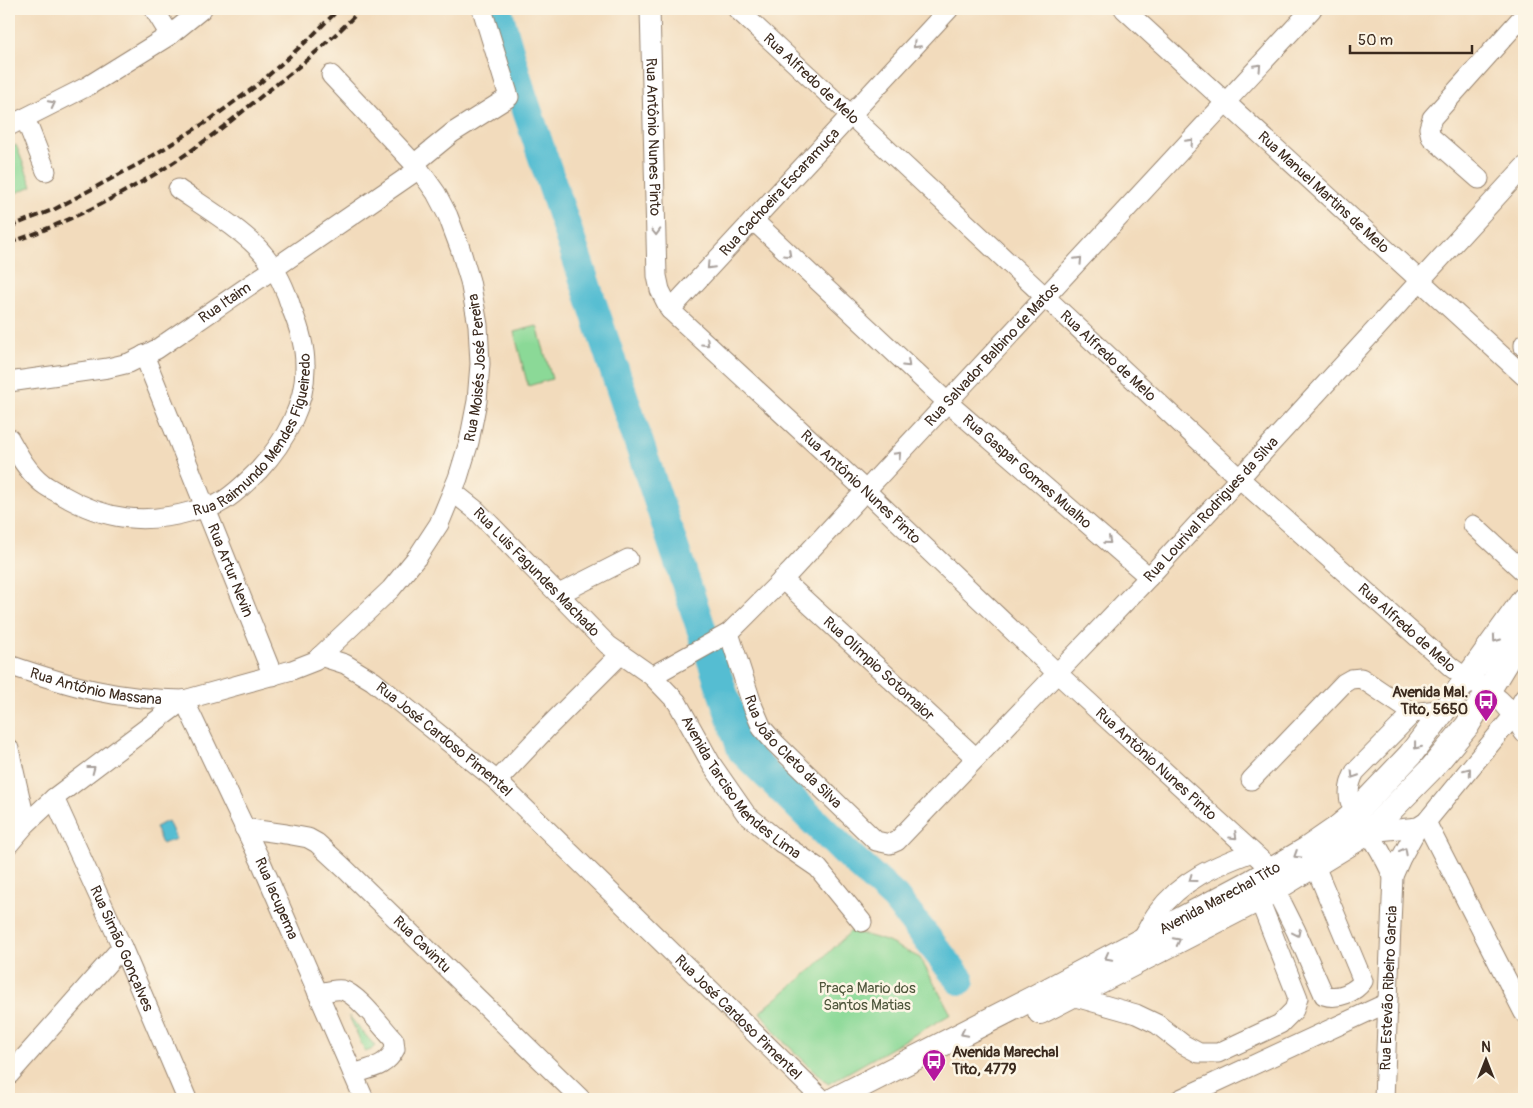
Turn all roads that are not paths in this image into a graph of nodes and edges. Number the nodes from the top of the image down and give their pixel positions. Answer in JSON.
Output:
{"nodes":[{"id":1,"x":154,"y":9,"type":"edge"},
{"id":2,"x":202,"y":9,"type":"edge"},
{"id":3,"x":482,"y":9,"type":"edge"},
{"id":4,"x":650,"y":9,"type":"edge"},
{"id":5,"x":737,"y":9,"type":"edge"},
{"id":6,"x":1312,"y":9,"type":"edge"},
{"id":7,"x":1127,"y":10,"type":"edge"},
{"id":8,"x":941,"y":12,"type":"edge"},
{"id":9,"x":1524,"y":15,"type":"edge"},
{"id":10,"x":170,"y":34,"type":"junction"},
{"id":11,"x":331,"y":75,"type":"dead end"},
{"id":12,"x":1225,"y":103,"type":"junction"},
{"id":13,"x":851,"y":114,"type":"junction"},
{"id":14,"x":17,"y":122,"type":"edge"},
{"id":15,"x":417,"y":166,"type":"junction"},
{"id":16,"x":1524,"y":167,"type":"edge"},
{"id":17,"x":46,"y":171,"type":"dead end"},
{"id":18,"x":1479,"y":179,"type":"dead end"},
{"id":19,"x":178,"y":189,"type":"dead end"},
{"id":20,"x":753,"y":220,"type":"junction"},
{"id":21,"x":274,"y":269,"type":"junction"},
{"id":22,"x":1420,"y":282,"type":"junction"},
{"id":23,"x":1045,"y":296,"type":"junction"},
{"id":24,"x":670,"y":310,"type":"junction"},
{"id":25,"x":144,"y":355,"type":"junction"},
{"id":26,"x":1524,"y":376,"type":"edge"},
{"id":27,"x":9,"y":382,"type":"edge"},
{"id":28,"x":947,"y":402,"type":"junction"},
{"id":29,"x":9,"y":438,"type":"edge"},
{"id":30,"x":1239,"y":478,"type":"junction"},
{"id":31,"x":865,"y":490,"type":"junction"},
{"id":32,"x":453,"y":492,"type":"junction"},
{"id":33,"x":205,"y":507,"type":"junction"},
{"id":34,"x":1473,"y":525,"type":"dead end"},
{"id":35,"x":628,"y":559,"type":"dead end"},
{"id":36,"x":1524,"y":572,"type":"edge"},
{"id":37,"x":1149,"y":577,"type":"junction"},
{"id":38,"x":782,"y":579,"type":"junction"},
{"id":39,"x":559,"y":594,"type":"junction"},
{"id":40,"x":1524,"y":599,"type":"edge"},
{"id":41,"x":1524,"y":632,"type":"edge"},
{"id":42,"x":724,"y":636,"type":"junction"},
{"id":43,"x":621,"y":654,"type":"junction"},
{"id":44,"x":320,"y":656,"type":"junction"},
{"id":45,"x":9,"y":665,"type":"edge"},
{"id":46,"x":1057,"y":673,"type":"junction"},
{"id":47,"x":273,"y":676,"type":"junction"},
{"id":48,"x":652,"y":676,"type":"junction"},
{"id":49,"x":1466,"y":679,"type":"junction"},
{"id":50,"x":1488,"y":692,"type":"junction"},
{"id":51,"x":1524,"y":698,"type":"edge"},
{"id":52,"x":184,"y":700,"type":"junction"},
{"id":53,"x":1445,"y":709,"type":"junction"},
{"id":54,"x":1412,"y":713,"type":"junction"},
{"id":55,"x":1514,"y":715,"type":"junction"},
{"id":56,"x":1524,"y":733,"type":"edge"},
{"id":57,"x":9,"y":749,"type":"edge"},
{"id":58,"x":976,"y":758,"type":"junction"},
{"id":59,"x":1251,"y":780,"type":"dead end"},
{"id":60,"x":497,"y":781,"type":"junction"},
{"id":61,"x":54,"y":798,"type":"junction"},
{"id":62,"x":1354,"y":814,"type":"junction"},
{"id":63,"x":26,"y":824,"type":"junction"},
{"id":64,"x":1422,"y":824,"type":"junction"},
{"id":65,"x":244,"y":828,"type":"junction"},
{"id":66,"x":1369,"y":832,"type":"junction"},
{"id":67,"x":9,"y":844,"type":"edge"},
{"id":68,"x":890,"y":844,"type":"joint"},
{"id":69,"x":1252,"y":852,"type":"junction"},
{"id":70,"x":1315,"y":866,"type":"junction"},
{"id":71,"x":1393,"y":876,"type":"junction"},
{"id":72,"x":1269,"y":886,"type":"junction"},
{"id":73,"x":862,"y":922,"type":"dead end"},
{"id":74,"x":1141,"y":940,"type":"junction"},
{"id":75,"x":122,"y":947,"type":"junction"},
{"id":76,"x":318,"y":994,"type":"junction"},
{"id":77,"x":1072,"y":996,"type":"junction"},
{"id":78,"x":1387,"y":1003,"type":"junction"},
{"id":79,"x":1524,"y":1013,"type":"edge"},
{"id":80,"x":353,"y":1074,"type":"junction"},
{"id":81,"x":9,"y":1075,"type":"edge"},
{"id":82,"x":187,"y":1099,"type":"edge"},
{"id":83,"x":364,"y":1099,"type":"edge"},
{"id":84,"x":581,"y":1099,"type":"edge"},
{"id":85,"x":822,"y":1099,"type":"edge"},
{"id":86,"x":835,"y":1099,"type":"edge"},
{"id":87,"x":869,"y":1099,"type":"edge"},
{"id":88,"x":1180,"y":1099,"type":"edge"},
{"id":89,"x":1384,"y":1099,"type":"edge"}],
"edges":[{"from":1,"to":10,"type":"street"},
{"from":2,"to":10,"type":"street"},
{"from":3,"to":15,"type":"street","name":"Rua Itaim"},
{"from":4,"to":24,"type":"street","name":"Rua Antônio Nunes Pinto","one_way":true},
{"from":5,"to":13,"type":"street","name":"Rua Alfredo de Melo"},
{"from":12,"to":6,"type":"street","name":"Rua Salvador Balbino de Matos","one_way":true},
{"from":7,"to":12,"type":"street","name":"Rua Manuel Martins de Melo"},
{"from":8,"to":13,"type":"street","name":"Rua Cachoeira Escaramuça","one_way":true},
{"from":9,"to":18,"type":"street"},
{"from":14,"to":10,"type":"street","one_way":true},
{"from":11,"to":15,"type":"street","name":"Rua Moisés José Pereira"},
{"from":12,"to":22,"type":"street","name":"Rua Manuel Martins de Melo"},
{"from":23,"to":12,"type":"street","name":"Rua Salvador Balbino de Matos","one_way":true},
{"from":13,"to":20,"type":"street","name":"Rua Cachoeira Escaramuça"},
{"from":13,"to":23,"type":"street","name":"Rua Alfredo de Melo"},
{"from":14,"to":17,"type":"street"},
{"from":15,"to":21,"type":"street","name":"Rua Itaim"},
{"from":15,"to":32,"type":"street","name":"Rua Moisés José Pereira"},
{"from":16,"to":22,"type":"street","name":"Rua Lourival Rodrigues da Silva"},
{"from":19,"to":21,"type":"street","name":"Rua Raimundo Mendes Figueiredo"},
{"from":20,"to":24,"type":"street","name":"Rua Cachoeira Escaramuça","one_way":true},
{"from":20,"to":28,"type":"street","name":"Rua Gaspar Gomes Mualho","one_way":true},
{"from":21,"to":25,"type":"street","name":"Rua Itaim"},
{"from":21,"to":33,"type":"street","name":"Rua Raimundo Mendes Figueiredo"},
{"from":22,"to":26,"type":"street","name":"Rua Manuel Martins de Melo"},
{"from":22,"to":30,"type":"street","name":"Rua Lourival Rodrigues da Silva"},
{"from":23,"to":28,"type":"street","name":"Rua Salvador Balbino de Matos"},
{"from":23,"to":30,"type":"street","name":"Rua Alfredo de Melo"},
{"from":24,"to":31,"type":"street","name":"Rua Antônio Nunes Pinto","one_way":true},
{"from":25,"to":27,"type":"street","name":"Rua Itaim"},
{"from":25,"to":33,"type":"street","name":"Rua Artur Nevin"},
{"from":31,"to":28,"type":"street","name":"Rua Salvador Balbino de Matos","one_way":true},
{"from":28,"to":37,"type":"street","name":"Rua Gaspar Gomes Mualho","one_way":true},
{"from":29,"to":33,"type":"street","name":"Rua Raimundo Mendes Figueiredo"},
{"from":30,"to":37,"type":"street","name":"Rua Lourival Rodrigues da Silva"},
{"from":30,"to":49,"type":"street","name":"Rua Alfredo de Melo"},
{"from":31,"to":38,"type":"street","name":"Rua Salvador Balbino de Matos"},
{"from":31,"to":46,"type":"street","name":"Rua Antônio Nunes Pinto"},
{"from":32,"to":39,"type":"street","name":"Rua Luis Fagundes Machado"},
{"from":32,"to":44,"type":"street","name":"Rua Moisés José Pereira"},
{"from":33,"to":47,"type":"street","name":"Rua Artur Nevin"},
{"from":34,"to":36,"type":"street"},
{"from":35,"to":39,"type":"street"},
{"from":37,"to":46,"type":"street","name":"Rua Lourival Rodrigues da Silva"},
{"from":38,"to":42,"type":"street","name":"Rua Salvador Balbino de Matos"},
{"from":38,"to":58,"type":"street","name":"Rua Olímpio Sotomaior"},
{"from":39,"to":43,"type":"street","name":"Rua Luis Fagundes Machado"},
{"from":40,"to":49,"type":"main road","name":"Avenida Marechal Tito","one_way":true},
{"from":41,"to":50,"type":"main road","name":"Avenida Marechal Tito"},
{"from":42,"to":48,"type":"street","name":"Rua Salvador Balbino de Matos"},
{"from":42,"to":68,"type":"street","name":"Rua João Cleto da Silva"},
{"from":43,"to":48,"type":"street","name":"Avenida Tarciso Mendes Lima"},
{"from":43,"to":60,"type":"street"},
{"from":44,"to":47,"type":"street"},
{"from":44,"to":60,"type":"street","name":"Rua José Cardoso Pimentel"},
{"from":45,"to":52,"type":"street","name":"Rua Antônio Massana"},
{"from":46,"to":58,"type":"street","name":"Rua Lourival Rodrigues da Silva"},
{"from":46,"to":69,"type":"street","name":"Rua Antônio Nunes Pinto","one_way":true},
{"from":47,"to":52,"type":"street"},
{"from":48,"to":73,"type":"street","name":"Avenida Tarciso Mendes Lima"},
{"from":49,"to":50,"type":"street","name":"Rua Alfredo de Melo"},
{"from":49,"to":53,"type":"main road","name":"Avenida Marechal Tito"},
{"from":50,"to":55,"type":"street","name":"Rua Alfredo de Melo"},
{"from":50,"to":66,"type":"main road","name":"Avenida Marechal Tito"},
{"from":51,"to":55,"type":"street","name":"Rua Estevão Ribeiro Garcia"},
{"from":61,"to":52,"type":"street","one_way":true},
{"from":52,"to":65,"type":"street","name":"Rua Iacupema"},
{"from":53,"to":54,"type":"street"},
{"from":53,"to":62,"type":"main road","name":"Avenida Marechal Tito","one_way":true},
{"from":54,"to":59,"type":"street"},
{"from":54,"to":62,"type":"street","one_way":true},
{"from":55,"to":56,"type":"street","name":"Rua Alfredo de Melo"},
{"from":64,"to":55,"type":"street","name":"Rua Estevão Ribeiro Garcia","one_way":true},
{"from":57,"to":63,"type":"street"},
{"from":58,"to":68,"type":"street","name":"Rua Lourival Rodrigues da Silva"},
{"from":60,"to":85,"type":"street","name":"Rua José Cardoso Pimentel"},
{"from":61,"to":63,"type":"street"},
{"from":61,"to":75,"type":"street","name":"Rua Simão Gonçalves"},
{"from":62,"to":66,"type":"street"},
{"from":62,"to":72,"type":"main road","name":"Avenida Marechal Tito","one_way":true},
{"from":63,"to":67,"type":"street"},
{"from":64,"to":66,"type":"street"},
{"from":71,"to":64,"type":"street","name":"Rua Estevão Ribeiro Garcia","one_way":true},
{"from":64,"to":79,"type":"street"},
{"from":65,"to":76,"type":"street","name":"Rua Iacupema"},
{"from":65,"to":84,"type":"street","name":"Rua Cavintu"},
{"from":66,"to":70,"type":"main road","name":"Avenida Marechal Tito"},
{"from":66,"to":71,"type":"street"},
{"from":69,"to":72,"type":"street","name":"Rua Antônio Nunes Pinto"},
{"from":69,"to":74,"type":"street","one_way":true},
{"from":70,"to":72,"type":"main road","name":"Avenida Marechal Tito"},
{"from":72,"to":70,"type":"street","one_way":true},
{"from":71,"to":78,"type":"street","name":"Rua Estevão Ribeiro Garcia"},
{"from":72,"to":74,"type":"main road","name":"Avenida Marechal Tito"},
{"from":77,"to":72,"type":"main road","name":"Avenida Marechal Tito","one_way":true},
{"from":72,"to":77,"type":"street"},
{"from":74,"to":86,"type":"main road","name":"Avenida Marechal Tito","one_way":true},
{"from":75,"to":81,"type":"street"},
{"from":75,"to":82,"type":"street","name":"Rua Simão Gonçalves"},
{"from":76,"to":80,"type":"street","name":"Rua Iacupema"},
{"from":76,"to":80,"type":"street"},
{"from":77,"to":87,"type":"main road","name":"Avenida Marechal Tito"},
{"from":78,"to":88,"type":"street"},
{"from":78,"to":89,"type":"street","name":"Rua Estevão Ribeiro Garcia"},
{"from":80,"to":83,"type":"street","name":"Rua Iacupema"}]}
